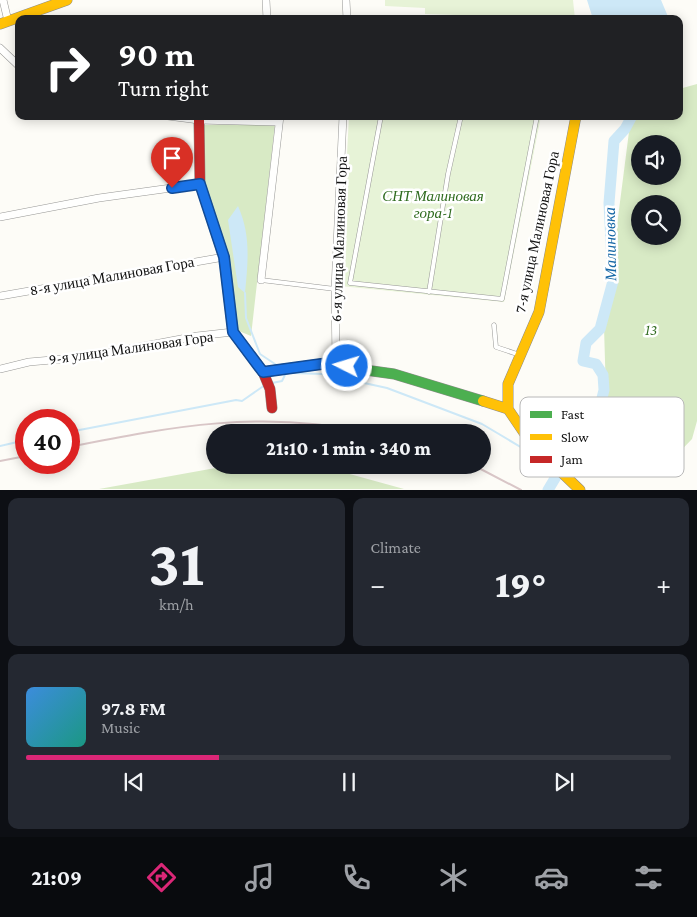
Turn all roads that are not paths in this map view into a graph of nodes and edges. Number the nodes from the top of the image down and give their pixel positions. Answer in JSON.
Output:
{"nodes":[{"id":1,"x":3,"y":0,"type":"edge"},
{"id":2,"x":67,"y":0,"type":"edge"},
{"id":3,"x":266,"y":0,"type":"edge"},
{"id":4,"x":346,"y":0,"type":"edge"},
{"id":5,"x":24,"y":15,"type":"edge"},
{"id":6,"x":267,"y":15,"type":"edge"},
{"id":7,"x":347,"y":15,"type":"edge"},
{"id":8,"x":4,"y":22,"type":"edge"},
{"id":9,"x":0,"y":48,"type":"edge"},
{"id":10,"x":15,"y":62,"type":"edge"},
{"id":11,"x":198,"y":120,"type":"edge"},
{"id":12,"x":279,"y":120,"type":"edge"},
{"id":13,"x":344,"y":120,"type":"edge"},
{"id":14,"x":380,"y":120,"type":"edge"},
{"id":15,"x":460,"y":120,"type":"edge"},
{"id":16,"x":537,"y":120,"type":"edge"},
{"id":17,"x":575,"y":120,"type":"edge"},
{"id":18,"x":200,"y":184,"type":"junction"},
{"id":19,"x":0,"y":217,"type":"edge"},
{"id":20,"x":224,"y":257,"type":"junction"},
{"id":21,"x":261,"y":280,"type":"joint"},
{"id":22,"x":335,"y":288,"type":"junction"},
{"id":23,"x":429,"y":292,"type":"junction"},
{"id":24,"x":0,"y":296,"type":"edge"},
{"id":25,"x":494,"y":325,"type":"dead end"},
{"id":26,"x":233,"y":332,"type":"junction"},
{"id":27,"x":520,"y":355,"type":"junction"},
{"id":28,"x":336,"y":362,"type":"junction"},
{"id":29,"x":0,"y":369,"type":"edge"},
{"id":30,"x":263,"y":372,"type":"junction"},
{"id":31,"x":272,"y":408,"type":"dead end"},
{"id":32,"x":508,"y":409,"type":"junction"},
{"id":33,"x":520,"y":427,"type":"edge"},
{"id":34,"x":565,"y":477,"type":"edge"},
{"id":35,"x":580,"y":490,"type":"edge"}],
"edges":[{"from":1,"to":8,"type":"street"},
{"from":2,"to":5,"type":"street"},
{"from":3,"to":6,"type":"street"},
{"from":4,"to":7,"type":"street"},
{"from":9,"to":10,"type":"street"},
{"from":11,"to":18,"type":"street"},
{"from":12,"to":21,"type":"street"},
{"from":13,"to":22,"type":"street","name":"6-я улица Малиновая Гора"},
{"from":14,"to":23,"type":"lane"},
{"from":15,"to":23,"type":"lane"},
{"from":16,"to":23,"type":"lane"},
{"from":17,"to":27,"type":"street","name":"7-я улица Малиновая Гора"},
{"from":18,"to":19,"type":"street"},
{"from":18,"to":20,"type":"street"},
{"from":20,"to":24,"type":"street","name":"8-я улица Малиновая Гора"},
{"from":20,"to":26,"type":"street"},
{"from":21,"to":22,"type":"lane"},
{"from":22,"to":28,"type":"street","name":"6-я улица Малиновая Гора"},
{"from":25,"to":27,"type":"lane"},
{"from":26,"to":29,"type":"street","name":"9-я улица Малиновая Гора"},
{"from":26,"to":30,"type":"street"},
{"from":27,"to":32,"type":"street","name":"7-я улица Малиновая Гора"},
{"from":28,"to":30,"type":"street"},
{"from":28,"to":32,"type":"street"},
{"from":30,"to":31,"type":"street"},
{"from":32,"to":33,"type":"street"},
{"from":34,"to":35,"type":"street"}]}
